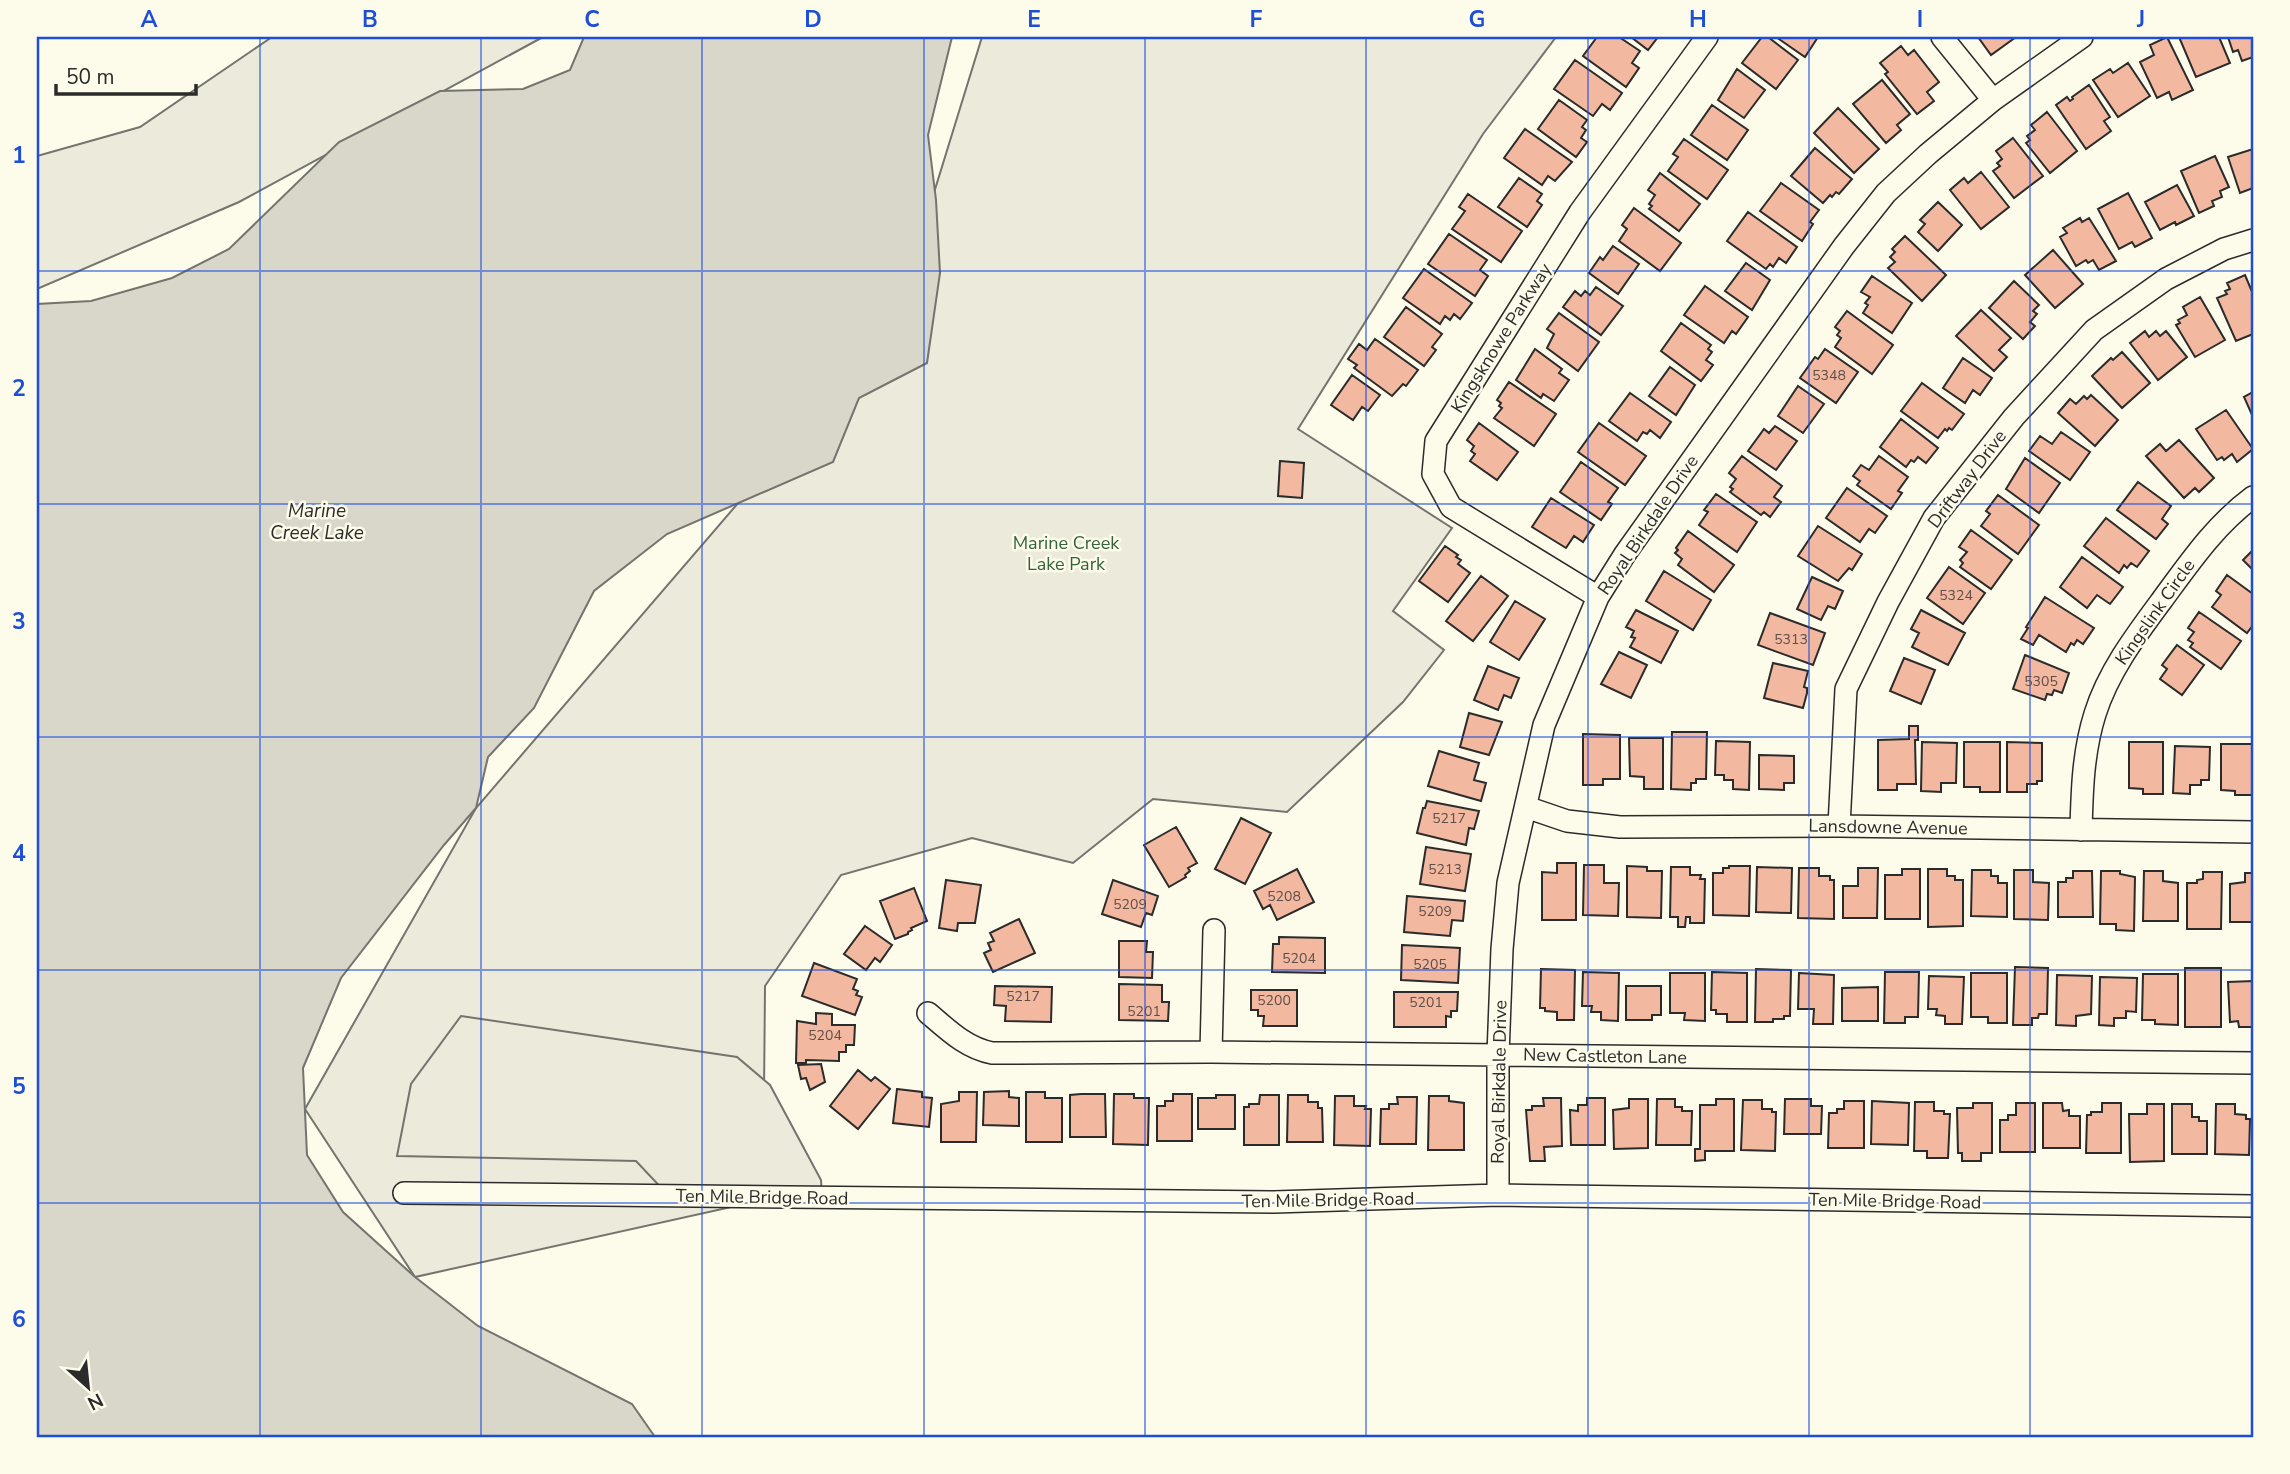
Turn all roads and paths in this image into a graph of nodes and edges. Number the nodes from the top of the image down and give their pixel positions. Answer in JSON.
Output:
{"nodes":[{"id":1,"x":1707,"y":37,"type":"edge"},
{"id":2,"x":1942,"y":37,"type":"edge"},
{"id":3,"x":2082,"y":37,"type":"edge"},
{"id":4,"x":1993,"y":100,"type":"junction"},
{"id":5,"x":2253,"y":240,"type":"edge"},
{"id":6,"x":2253,"y":497,"type":"edge"},
{"id":7,"x":1598,"y":597,"type":"junction"},
{"id":8,"x":1525,"y":807,"type":"junction"},
{"id":9,"x":1839,"y":826,"type":"junction"},
{"id":10,"x":2081,"y":830,"type":"junction"},
{"id":11,"x":2253,"y":832,"type":"edge"},
{"id":12,"x":1214,"y":930,"type":"dead end"},
{"id":13,"x":928,"y":1013,"type":"dead end"},
{"id":14,"x":1211,"y":1052,"type":"junction"},
{"id":15,"x":1498,"y":1055,"type":"junction"},
{"id":16,"x":2253,"y":1063,"type":"edge"},
{"id":17,"x":404,"y":1192,"type":"dead end"},
{"id":18,"x":1498,"y":1195,"type":"junction"},
{"id":19,"x":2253,"y":1206,"type":"edge"}],
"edges":[{"from":1,"to":7,"type":"street","name":"Kingsknowe Parkway"},
{"from":2,"to":4,"type":"street"},
{"from":3,"to":4,"type":"street","name":"Royal Birkdale Drive"},
{"from":4,"to":7,"type":"street","name":"Royal Birkdale Drive"},
{"from":5,"to":9,"type":"street","name":"Driftway Drive"},
{"from":6,"to":10,"type":"street","name":"Kingslink Circle"},
{"from":7,"to":8,"type":"street","name":"Royal Birkdale Drive"},
{"from":8,"to":9,"type":"street","name":"Lansdowne Avenue"},
{"from":8,"to":15,"type":"street","name":"Royal Birkdale Drive"},
{"from":9,"to":10,"type":"street","name":"Lansdowne Avenue"},
{"from":10,"to":11,"type":"street","name":"Lansdowne Avenue"},
{"from":12,"to":14,"type":"street"},
{"from":13,"to":14,"type":"street","name":"New Castleton Lane"},
{"from":14,"to":15,"type":"street","name":"New Castleton Lane"},
{"from":15,"to":16,"type":"street","name":"New Castleton Lane"},
{"from":15,"to":18,"type":"street","name":"Royal Birkdale Drive"},
{"from":17,"to":18,"type":"street","name":"Ten Mile Bridge Road"},
{"from":18,"to":19,"type":"street","name":"Ten Mile Bridge Road"}]}
